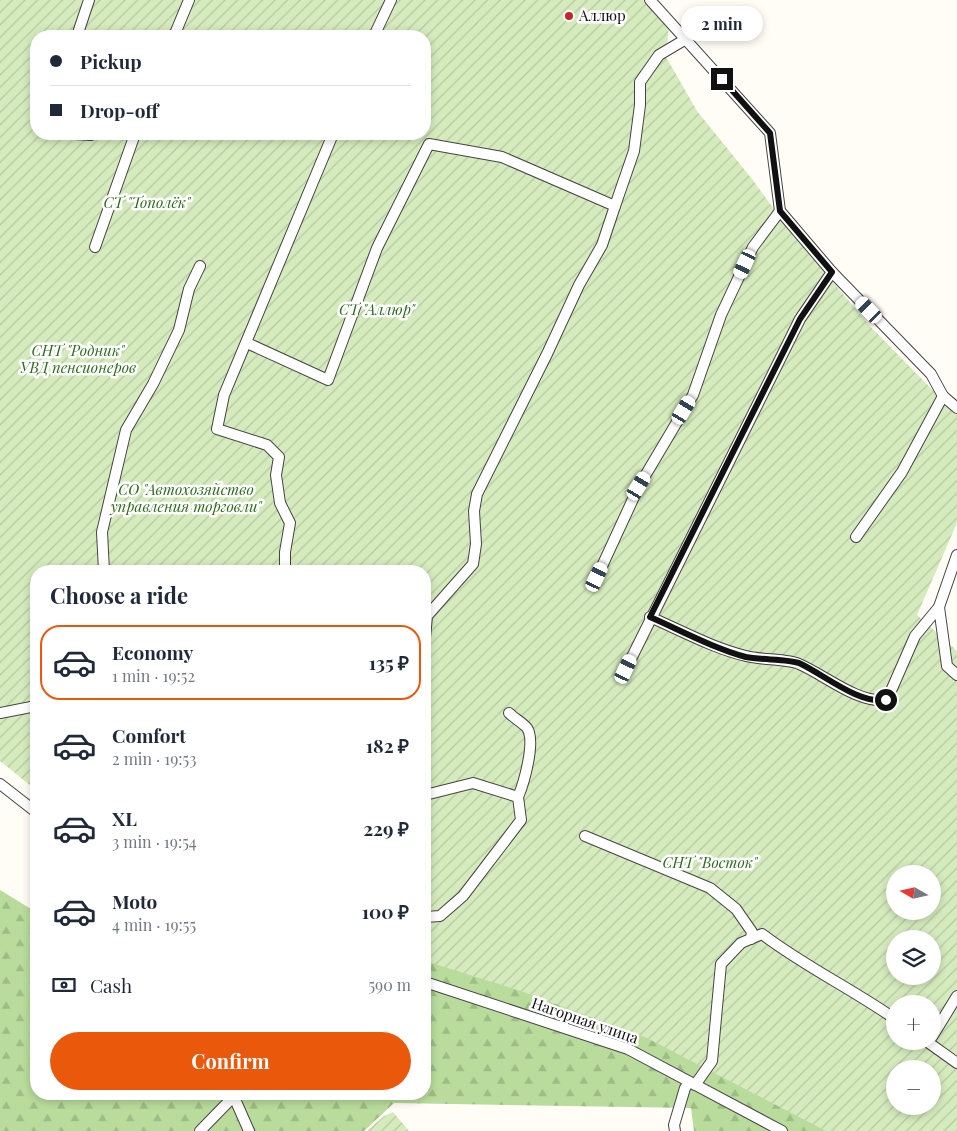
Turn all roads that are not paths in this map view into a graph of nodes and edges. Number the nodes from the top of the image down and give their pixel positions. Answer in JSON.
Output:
{"nodes":[{"id":1,"x":89,"y":0,"type":"edge"},
{"id":2,"x":189,"y":0,"type":"edge"},
{"id":3,"x":391,"y":0,"type":"edge"},
{"id":4,"x":650,"y":0,"type":"edge"},
{"id":5,"x":79,"y":30,"type":"edge"},
{"id":6,"x":176,"y":30,"type":"edge"},
{"id":7,"x":377,"y":30,"type":"edge"},
{"id":8,"x":686,"y":39,"type":"junction"},
{"id":9,"x":132,"y":140,"type":"edge"},
{"id":10,"x":331,"y":140,"type":"edge"},
{"id":11,"x":615,"y":206,"type":"junction"},
{"id":12,"x":780,"y":211,"type":"junction"},
{"id":13,"x":95,"y":248,"type":"dead end"},
{"id":14,"x":200,"y":266,"type":"dead end"},
{"id":15,"x":832,"y":272,"type":"junction"},
{"id":16,"x":247,"y":343,"type":"junction"},
{"id":17,"x":943,"y":396,"type":"junction"},
{"id":18,"x":957,"y":408,"type":"edge"},
{"id":19,"x":856,"y":537,"type":"dead end"},
{"id":20,"x":957,"y":555,"type":"edge"},
{"id":21,"x":104,"y":565,"type":"edge"},
{"id":22,"x":285,"y":565,"type":"edge"},
{"id":23,"x":597,"y":577,"type":"dead end"},
{"id":24,"x":939,"y":607,"type":"junction"},
{"id":25,"x":431,"y":611,"type":"edge"},
{"id":26,"x":650,"y":617,"type":"junction"},
{"id":27,"x":626,"y":669,"type":"dead end"},
{"id":28,"x":957,"y":675,"type":"edge"},
{"id":29,"x":30,"y":707,"type":"edge"},
{"id":30,"x":0,"y":713,"type":"edge"},
{"id":31,"x":509,"y":714,"type":"dead end"},
{"id":32,"x":0,"y":784,"type":"edge"},
{"id":33,"x":431,"y":794,"type":"edge"},
{"id":34,"x":518,"y":797,"type":"junction"},
{"id":35,"x":30,"y":807,"type":"edge"},
{"id":36,"x":585,"y":836,"type":"dead end"},
{"id":37,"x":431,"y":917,"type":"edge"},
{"id":38,"x":751,"y":939,"type":"junction"},
{"id":39,"x":431,"y":984,"type":"edge"},
{"id":40,"x":957,"y":996,"type":"edge"},
{"id":41,"x":886,"y":1013,"type":"edge"},
{"id":42,"x":941,"y":1022,"type":"edge"},
{"id":43,"x":941,"y":1050,"type":"edge"},
{"id":44,"x":957,"y":1062,"type":"edge"},
{"id":45,"x":692,"y":1083,"type":"junction"},
{"id":46,"x":231,"y":1100,"type":"edge"},
{"id":47,"x":237,"y":1100,"type":"edge"},
{"id":48,"x":200,"y":1131,"type":"edge"},
{"id":49,"x":249,"y":1131,"type":"edge"},
{"id":50,"x":675,"y":1131,"type":"edge"},
{"id":51,"x":782,"y":1131,"type":"edge"}],
"edges":[{"from":1,"to":5,"type":"street"},
{"from":2,"to":6,"type":"street"},
{"from":3,"to":7,"type":"street"},
{"from":4,"to":8,"type":"street"},
{"from":8,"to":11,"type":"street"},
{"from":8,"to":12,"type":"street"},
{"from":9,"to":13,"type":"street"},
{"from":10,"to":16,"type":"street"},
{"from":11,"to":16,"type":"street"},
{"from":11,"to":25,"type":"street"},
{"from":12,"to":15,"type":"street"},
{"from":12,"to":23,"type":"street"},
{"from":14,"to":21,"type":"street"},
{"from":15,"to":17,"type":"street"},
{"from":15,"to":26,"type":"street"},
{"from":16,"to":22,"type":"street"},
{"from":17,"to":18,"type":"street"},
{"from":17,"to":19,"type":"street"},
{"from":20,"to":24,"type":"street"},
{"from":24,"to":26,"type":"street"},
{"from":24,"to":28,"type":"street"},
{"from":26,"to":27,"type":"street"},
{"from":29,"to":30,"type":"street"},
{"from":31,"to":34,"type":"street"},
{"from":32,"to":35,"type":"street"},
{"from":33,"to":34,"type":"street"},
{"from":34,"to":37,"type":"street"},
{"from":36,"to":38,"type":"street"},
{"from":38,"to":41,"type":"street"},
{"from":38,"to":45,"type":"street"},
{"from":39,"to":45,"type":"street","name":"Нагорная улица"},
{"from":40,"to":42,"type":"street"},
{"from":43,"to":44,"type":"street"},
{"from":45,"to":50,"type":"street"},
{"from":45,"to":51,"type":"street","name":"Нагорная улица"},
{"from":46,"to":48,"type":"street"},
{"from":47,"to":49,"type":"street"}]}
